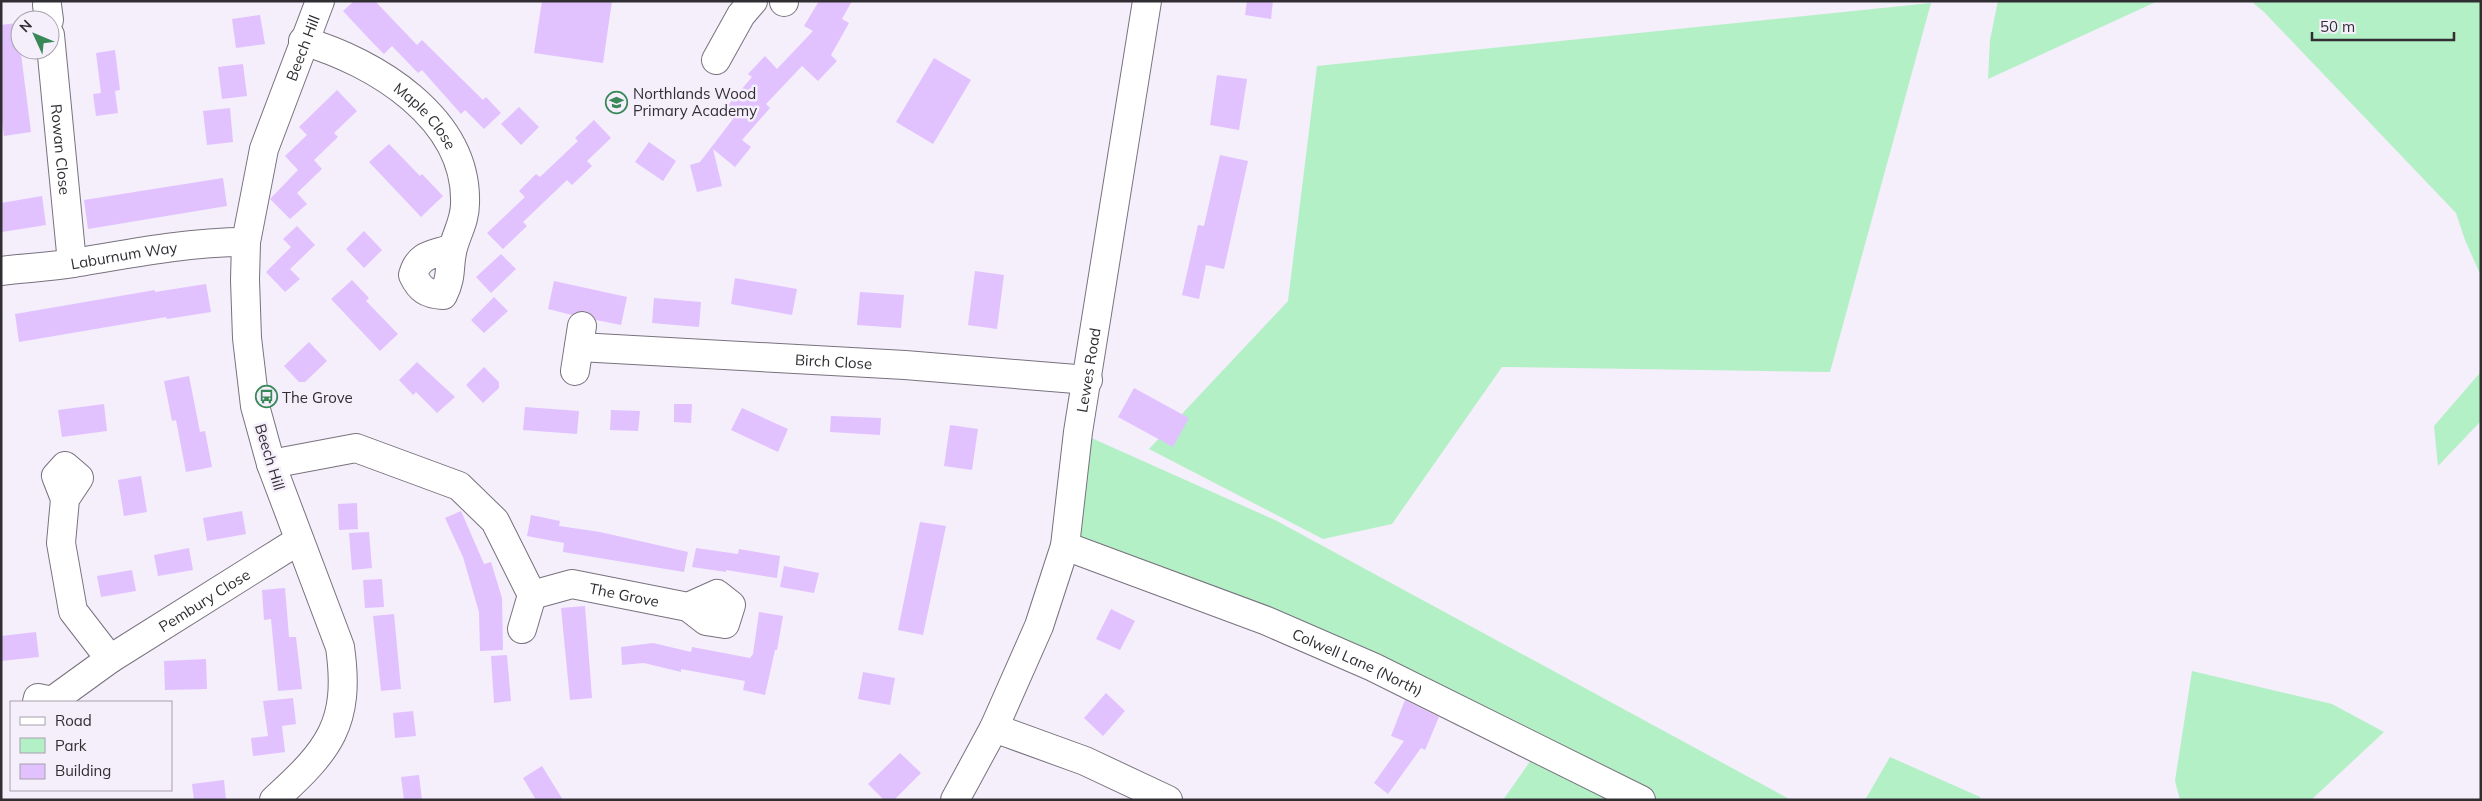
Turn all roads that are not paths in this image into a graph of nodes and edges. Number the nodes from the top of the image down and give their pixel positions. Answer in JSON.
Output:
{"nodes":[{"id":1,"x":320,"y":1,"type":"edge"},
{"id":2,"x":753,"y":1,"type":"edge"},
{"id":3,"x":1147,"y":1,"type":"edge"},
{"id":4,"x":303,"y":41,"type":"junction"},
{"id":5,"x":52,"y":60,"type":"edge"},
{"id":6,"x":716,"y":60,"type":"dead end"},
{"id":7,"x":246,"y":242,"type":"junction"},
{"id":8,"x":453,"y":248,"type":"dead end"},
{"id":9,"x":72,"y":263,"type":"junction"},
{"id":10,"x":1,"y":271,"type":"edge"},
{"id":11,"x":578,"y":348,"type":"dead end"},
{"id":12,"x":1088,"y":380,"type":"junction"},
{"id":13,"x":271,"y":464,"type":"junction"},
{"id":14,"x":65,"y":499,"type":"dead end"},
{"id":15,"x":298,"y":541,"type":"junction"},
{"id":16,"x":1066,"y":546,"type":"junction"},
{"id":17,"x":532,"y":595,"type":"junction"},
{"id":18,"x":688,"y":607,"type":"dead end"},
{"id":19,"x":522,"y":629,"type":"dead end"},
{"id":20,"x":110,"y":659,"type":"junction"},
{"id":21,"x":48,"y":701,"type":"edge"},
{"id":22,"x":994,"y":728,"type":"junction"},
{"id":23,"x":274,"y":800,"type":"edge"},
{"id":24,"x":955,"y":800,"type":"edge"},
{"id":25,"x":1168,"y":800,"type":"edge"},
{"id":26,"x":1641,"y":800,"type":"edge"}],
"edges":[{"from":1,"to":4,"type":"main road","name":"Beech Hill"},
{"from":2,"to":6,"type":"main road"},
{"from":3,"to":12,"type":"main road","name":"Lewes Road"},
{"from":4,"to":7,"type":"main road","name":"Beech Hill"},
{"from":4,"to":8,"type":"main road","name":"Maple Close"},
{"from":5,"to":9,"type":"main road","name":"Rowan Close"},
{"from":7,"to":9,"type":"main road","name":"Laburnum Way"},
{"from":7,"to":13,"type":"main road","name":"Beech Hill"},
{"from":9,"to":10,"type":"main road","name":"Laburnum Way"},
{"from":11,"to":12,"type":"main road","name":"Birch Close"},
{"from":12,"to":16,"type":"main road","name":"Lewes Road"},
{"from":13,"to":15,"type":"main road","name":"Beech Hill"},
{"from":13,"to":17,"type":"main road"},
{"from":14,"to":20,"type":"main road"},
{"from":15,"to":20,"type":"main road","name":"Pembury Close"},
{"from":15,"to":23,"type":"main road","name":"Beech Hill"},
{"from":16,"to":22,"type":"main road","name":"Lewes Road"},
{"from":16,"to":26,"type":"main road","name":"Colwell Lane (North)"},
{"from":17,"to":18,"type":"main road","name":"The Grove"},
{"from":17,"to":19,"type":"main road"},
{"from":20,"to":21,"type":"main road","name":"Pembury Close"},
{"from":22,"to":24,"type":"main road","name":"Lewes Road"},
{"from":22,"to":25,"type":"main road"}]}
